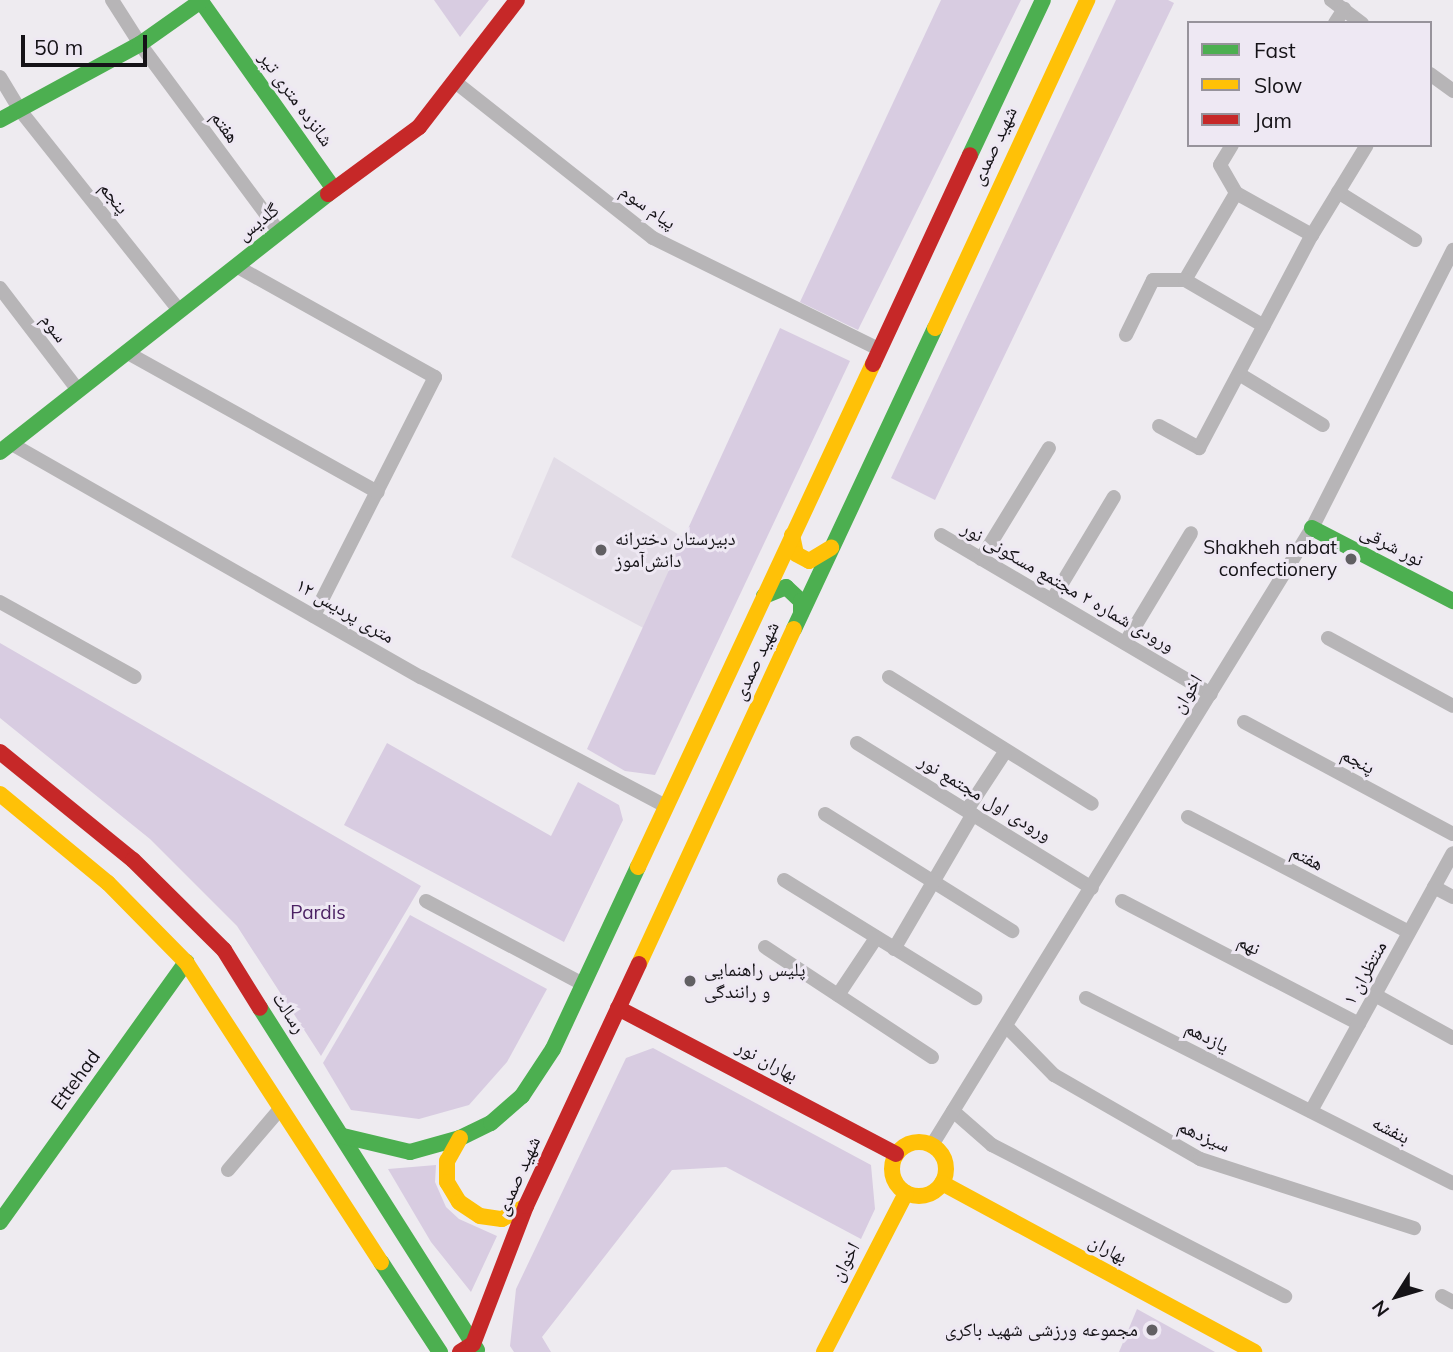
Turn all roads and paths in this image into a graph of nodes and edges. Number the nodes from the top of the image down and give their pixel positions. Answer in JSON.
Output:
{"nodes":[{"id":1,"x":111,"y":0,"type":"edge"},
{"id":2,"x":517,"y":0,"type":"edge"},
{"id":3,"x":1044,"y":0,"type":"edge"},
{"id":4,"x":1087,"y":0,"type":"edge"},
{"id":5,"x":1331,"y":0,"type":"edge"},
{"id":6,"x":200,"y":1,"type":"edge"},
{"id":7,"x":1344,"y":9,"type":"junction"},
{"id":8,"x":1336,"y":21,"type":"edge"},
{"id":9,"x":1359,"y":21,"type":"edge"},
{"id":10,"x":140,"y":44,"type":"junction"},
{"id":11,"x":1432,"y":76,"type":"edge"},
{"id":12,"x":0,"y":77,"type":"edge"},
{"id":13,"x":454,"y":81,"type":"junction"},
{"id":14,"x":1453,"y":92,"type":"edge"},
{"id":15,"x":19,"y":109,"type":"junction"},
{"id":16,"x":0,"y":120,"type":"edge"},
{"id":17,"x":1231,"y":147,"type":"edge"},
{"id":18,"x":1366,"y":147,"type":"edge"},
{"id":19,"x":334,"y":188,"type":"junction"},
{"id":20,"x":1338,"y":192,"type":"junction"},
{"id":21,"x":1236,"y":193,"type":"junction"},
{"id":22,"x":279,"y":232,"type":"junction"},
{"id":23,"x":1312,"y":235,"type":"junction"},
{"id":24,"x":1415,"y":240,"type":"dead end"},
{"id":25,"x":1453,"y":250,"type":"edge"},
{"id":26,"x":236,"y":266,"type":"junction"},
{"id":27,"x":1185,"y":280,"type":"junction"},
{"id":28,"x":0,"y":288,"type":"edge"},
{"id":29,"x":179,"y":310,"type":"junction"},
{"id":30,"x":1265,"y":327,"type":"junction"},
{"id":31,"x":1126,"y":335,"type":"dead end"},
{"id":32,"x":879,"y":349,"type":"junction"},
{"id":33,"x":126,"y":352,"type":"junction"},
{"id":34,"x":1239,"y":374,"type":"junction"},
{"id":35,"x":78,"y":390,"type":"junction"},
{"id":36,"x":1323,"y":425,"type":"dead end"},
{"id":37,"x":1160,"y":426,"type":"dead end"},
{"id":38,"x":5,"y":448,"type":"edge"},
{"id":39,"x":1049,"y":448,"type":"dead end"},
{"id":40,"x":378,"y":492,"type":"junction"},
{"id":41,"x":1114,"y":497,"type":"dead end"},
{"id":42,"x":1312,"y":528,"type":"junction"},
{"id":43,"x":1191,"y":533,"type":"dead end"},
{"id":44,"x":941,"y":535,"type":"dead end"},
{"id":45,"x":792,"y":536,"type":"junction"},
{"id":46,"x":831,"y":548,"type":"junction"},
{"id":47,"x":981,"y":559,"type":"junction"},
{"id":48,"x":764,"y":596,"type":"junction"},
{"id":49,"x":1052,"y":600,"type":"junction"},
{"id":50,"x":1453,"y":601,"type":"edge"},
{"id":51,"x":0,"y":602,"type":"edge"},
{"id":52,"x":801,"y":613,"type":"junction"},
{"id":53,"x":314,"y":616,"type":"junction"},
{"id":54,"x":1328,"y":638,"type":"dead end"},
{"id":55,"x":1125,"y":643,"type":"junction"},
{"id":56,"x":135,"y":677,"type":"dead end"},
{"id":57,"x":889,"y":677,"type":"dead end"},
{"id":58,"x":1211,"y":694,"type":"junction"},
{"id":59,"x":1453,"y":706,"type":"edge"},
{"id":60,"x":1244,"y":722,"type":"dead end"},
{"id":61,"x":857,"y":743,"type":"dead end"},
{"id":62,"x":0,"y":752,"type":"edge"},
{"id":63,"x":1005,"y":752,"type":"junction"},
{"id":64,"x":0,"y":794,"type":"edge"},
{"id":65,"x":1092,"y":804,"type":"dead end"},
{"id":66,"x":666,"y":806,"type":"junction"},
{"id":67,"x":970,"y":812,"type":"junction"},
{"id":68,"x":825,"y":814,"type":"dead end"},
{"id":69,"x":1188,"y":817,"type":"dead end"},
{"id":70,"x":1453,"y":834,"type":"edge"},
{"id":71,"x":1453,"y":853,"type":"edge"},
{"id":72,"x":784,"y":880,"type":"dead end"},
{"id":73,"x":933,"y":882,"type":"junction"},
{"id":74,"x":1434,"y":887,"type":"junction"},
{"id":75,"x":1092,"y":888,"type":"junction"},
{"id":76,"x":1453,"y":897,"type":"edge"},
{"id":77,"x":426,"y":901,"type":"dead end"},
{"id":78,"x":1122,"y":901,"type":"dead end"},
{"id":79,"x":1012,"y":931,"type":"dead end"},
{"id":80,"x":1409,"y":932,"type":"junction"},
{"id":81,"x":876,"y":938,"type":"junction"},
{"id":82,"x":765,"y":947,"type":"dead end"},
{"id":83,"x":894,"y":949,"type":"junction"},
{"id":84,"x":186,"y":962,"type":"junction"},
{"id":85,"x":583,"y":984,"type":"junction"},
{"id":86,"x":838,"y":995,"type":"junction"},
{"id":87,"x":1375,"y":995,"type":"junction"},
{"id":88,"x":975,"y":998,"type":"dead end"},
{"id":89,"x":1086,"y":998,"type":"dead end"},
{"id":90,"x":618,"y":1008,"type":"junction"},
{"id":91,"x":1359,"y":1024,"type":"junction"},
{"id":92,"x":1006,"y":1026,"type":"junction"},
{"id":93,"x":1453,"y":1038,"type":"edge"},
{"id":94,"x":932,"y":1057,"type":"dead end"},
{"id":95,"x":281,"y":1108,"type":"junction"},
{"id":96,"x":953,"y":1111,"type":"junction"},
{"id":97,"x":1311,"y":1111,"type":"junction"},
{"id":98,"x":344,"y":1136,"type":"junction"},
{"id":99,"x":460,"y":1138,"type":"junction"},
{"id":100,"x":932,"y":1145,"type":"junction"},
{"id":101,"x":896,"y":1154,"type":"junction"},
{"id":102,"x":228,"y":1170,"type":"dead end"},
{"id":103,"x":942,"y":1183,"type":"junction"},
{"id":104,"x":1453,"y":1183,"type":"edge"},
{"id":105,"x":906,"y":1193,"type":"junction"},
{"id":106,"x":526,"y":1206,"type":"junction"},
{"id":107,"x":0,"y":1222,"type":"edge"},
{"id":108,"x":1414,"y":1228,"type":"dead end"},
{"id":109,"x":1285,"y":1296,"type":"dead end"},
{"id":110,"x":470,"y":1349,"type":"edge"},
{"id":111,"x":440,"y":1352,"type":"edge"},
{"id":112,"x":824,"y":1352,"type":"edge"},
{"id":113,"x":1254,"y":1352,"type":"edge"}],
"edges":[{"from":1,"to":10,"type":"street","name":"هفتم"},
{"from":2,"to":13,"type":"main road","name":"گلدیس"},
{"from":3,"to":32,"type":"main road","name":"شهید صمدی"},
{"from":4,"to":46,"type":"main road","name":"شهید صمدی"},
{"from":5,"to":7,"type":"street"},
{"from":6,"to":10,"type":"main road"},
{"from":6,"to":19,"type":"main road","name":"شانزده متری تیر"},
{"from":7,"to":8,"type":"street"},
{"from":7,"to":9,"type":"street"},
{"from":10,"to":15,"type":"main road"},
{"from":10,"to":22,"type":"street","name":"هفتم"},
{"from":11,"to":14,"type":"street"},
{"from":12,"to":15,"type":"street","name":"پنجم"},
{"from":13,"to":19,"type":"main road","name":"گلدیس"},
{"from":13,"to":32,"type":"street","name":"پیام سوم"},
{"from":15,"to":16,"type":"main road"},
{"from":15,"to":29,"type":"street","name":"پنجم"},
{"from":17,"to":21,"type":"street"},
{"from":18,"to":20,"type":"street"},
{"from":19,"to":22,"type":"main road","name":"گلدیس"},
{"from":20,"to":23,"type":"street"},
{"from":20,"to":24,"type":"street"},
{"from":21,"to":23,"type":"street"},
{"from":21,"to":27,"type":"street"},
{"from":22,"to":26,"type":"main road","name":"گلدیس"},
{"from":23,"to":30,"type":"street"},
{"from":25,"to":42,"type":"street","name":"اخوان"},
{"from":26,"to":29,"type":"main road","name":"گلدیس"},
{"from":26,"to":40,"type":"street"},
{"from":27,"to":30,"type":"street"},
{"from":27,"to":31,"type":"street"},
{"from":28,"to":35,"type":"street","name":"سوم"},
{"from":29,"to":33,"type":"main road","name":"گلدیس"},
{"from":30,"to":34,"type":"street"},
{"from":32,"to":45,"type":"main road","name":"شهید صمدی"},
{"from":33,"to":35,"type":"main road","name":"گلدیس"},
{"from":33,"to":40,"type":"street"},
{"from":34,"to":36,"type":"street"},
{"from":34,"to":37,"type":"street"},
{"from":35,"to":38,"type":"main road","name":"گلدیس"},
{"from":38,"to":53,"type":"street","name":"۱۲ متری پردیس"},
{"from":39,"to":47,"type":"street"},
{"from":40,"to":53,"type":"street"},
{"from":41,"to":49,"type":"street"},
{"from":42,"to":50,"type":"main road","name":"نور شرقی"},
{"from":42,"to":58,"type":"street","name":"اخوان"},
{"from":43,"to":55,"type":"street"},
{"from":44,"to":47,"type":"street","name":"ورودی شماره ۲ مجتمع مسکونی نور"},
{"from":45,"to":46,"type":"main road"},
{"from":45,"to":48,"type":"main road","name":"شهید صمدی"},
{"from":46,"to":52,"type":"main road","name":"شهید صمدی"},
{"from":47,"to":49,"type":"street","name":"ورودی شماره ۲ مجتمع مسکونی نور"},
{"from":48,"to":52,"type":"main road"},
{"from":48,"to":66,"type":"main road","name":"شهید صمدی"},
{"from":49,"to":55,"type":"street","name":"ورودی شماره ۲ مجتمع مسکونی نور"},
{"from":51,"to":56,"type":"street"},
{"from":52,"to":90,"type":"main road","name":"شهید صمدی"},
{"from":53,"to":66,"type":"street","name":"۱۲ متری پردیس"},
{"from":54,"to":59,"type":"street"},
{"from":55,"to":58,"type":"street","name":"ورودی شماره ۲ مجتمع مسکونی نور"},
{"from":57,"to":63,"type":"street"},
{"from":58,"to":75,"type":"street","name":"اخوان"},
{"from":60,"to":70,"type":"street","name":"پنجم"},
{"from":61,"to":67,"type":"street","name":"ورودی اول مجتمع نور"},
{"from":62,"to":98,"type":"main road","name":"رسالت"},
{"from":63,"to":65,"type":"street"},
{"from":63,"to":67,"type":"street"},
{"from":64,"to":84,"type":"main road"},
{"from":66,"to":85,"type":"main road","name":"شهید صمدی"},
{"from":67,"to":73,"type":"street"},
{"from":67,"to":75,"type":"street","name":"ورودی اول مجتمع نور"},
{"from":68,"to":73,"type":"street"},
{"from":69,"to":80,"type":"street","name":"هفتم"},
{"from":71,"to":74,"type":"street","name":"منتظران ۱"},
{"from":72,"to":81,"type":"street"},
{"from":73,"to":79,"type":"street"},
{"from":73,"to":83,"type":"street"},
{"from":74,"to":76,"type":"street"},
{"from":74,"to":80,"type":"street","name":"منتظران ۱"},
{"from":75,"to":92,"type":"street","name":"اخوان"},
{"from":77,"to":85,"type":"street"},
{"from":78,"to":91,"type":"street","name":"نهم"},
{"from":80,"to":87,"type":"street","name":"منتظران ۱"},
{"from":81,"to":83,"type":"street"},
{"from":81,"to":86,"type":"street"},
{"from":82,"to":86,"type":"street"},
{"from":83,"to":88,"type":"street"},
{"from":84,"to":95,"type":"main road"},
{"from":84,"to":107,"type":"main road","name":"Ettehad"},
{"from":85,"to":99,"type":"main road","name":"شهید صمدی"},
{"from":86,"to":94,"type":"street"},
{"from":87,"to":91,"type":"street","name":"منتظران ۱"},
{"from":87,"to":93,"type":"street"},
{"from":89,"to":97,"type":"street","name":"یازدهم"},
{"from":90,"to":101,"type":"main road","name":"بهاران نور"},
{"from":90,"to":106,"type":"main road","name":"شهید صمدی"},
{"from":91,"to":97,"type":"street","name":"منتظران ۱"},
{"from":92,"to":96,"type":"street","name":"اخوان"},
{"from":92,"to":108,"type":"street","name":"سیزدهم"},
{"from":95,"to":102,"type":"street"},
{"from":95,"to":111,"type":"main road"},
{"from":96,"to":100,"type":"street","name":"اخوان"},
{"from":96,"to":109,"type":"street"},
{"from":97,"to":104,"type":"street","name":"بنفشه"},
{"from":98,"to":99,"type":"main road","name":"شهید صمدی"},
{"from":98,"to":110,"type":"main road","name":"رسالت"},
{"from":99,"to":106,"type":"main road"},
{"from":100,"to":101,"type":"main road"},
{"from":100,"to":103,"type":"main road"},
{"from":101,"to":105,"type":"main road"},
{"from":103,"to":105,"type":"main road"},
{"from":103,"to":113,"type":"main road","name":"بهاران"},
{"from":105,"to":112,"type":"main road","name":"اخوان"},
{"from":106,"to":110,"type":"main road","name":"شهید صمدی"}]}
